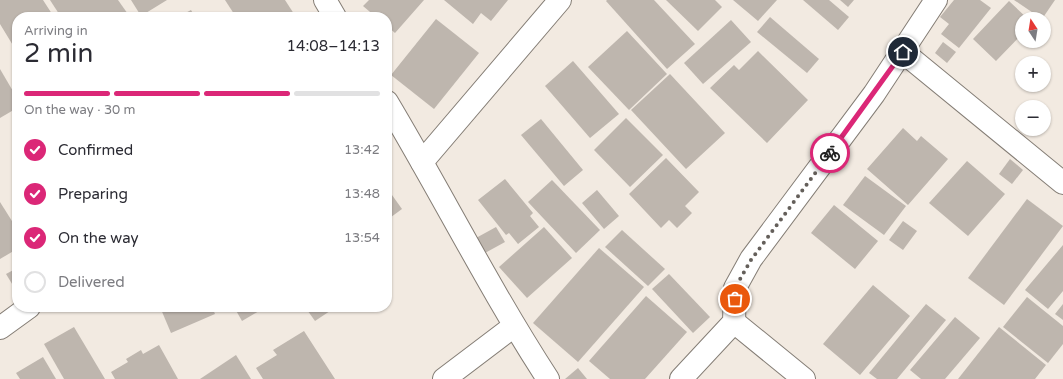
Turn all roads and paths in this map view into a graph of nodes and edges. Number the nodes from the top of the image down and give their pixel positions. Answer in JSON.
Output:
{"nodes":[{"id":1,"x":325,"y":0,"type":"edge"},
{"id":2,"x":560,"y":0,"type":"edge"},
{"id":3,"x":936,"y":0,"type":"edge"},
{"id":4,"x":332,"y":12,"type":"edge"},
{"id":5,"x":903,"y":52,"type":"junction"},
{"id":6,"x":392,"y":111,"type":"edge"},
{"id":7,"x":422,"y":162,"type":"junction"},
{"id":8,"x":1063,"y":183,"type":"edge"},
{"id":9,"x":22,"y":312,"type":"edge"},
{"id":10,"x":734,"y":322,"type":"junction"},
{"id":11,"x":514,"y":326,"type":"junction"},
{"id":12,"x":0,"y":328,"type":"edge"},
{"id":13,"x":444,"y":379,"type":"edge"},
{"id":14,"x":548,"y":379,"type":"edge"},
{"id":15,"x":681,"y":379,"type":"edge"},
{"id":16,"x":804,"y":379,"type":"edge"}],
"edges":[{"from":1,"to":4,"type":"street"},
{"from":2,"to":7,"type":"street"},
{"from":3,"to":5,"type":"street"},
{"from":5,"to":8,"type":"street"},
{"from":5,"to":10,"type":"street"},
{"from":6,"to":7,"type":"street"},
{"from":7,"to":11,"type":"street"},
{"from":9,"to":12,"type":"street"},
{"from":10,"to":15,"type":"street"},
{"from":10,"to":16,"type":"street"},
{"from":11,"to":13,"type":"street"},
{"from":11,"to":14,"type":"street"}]}
